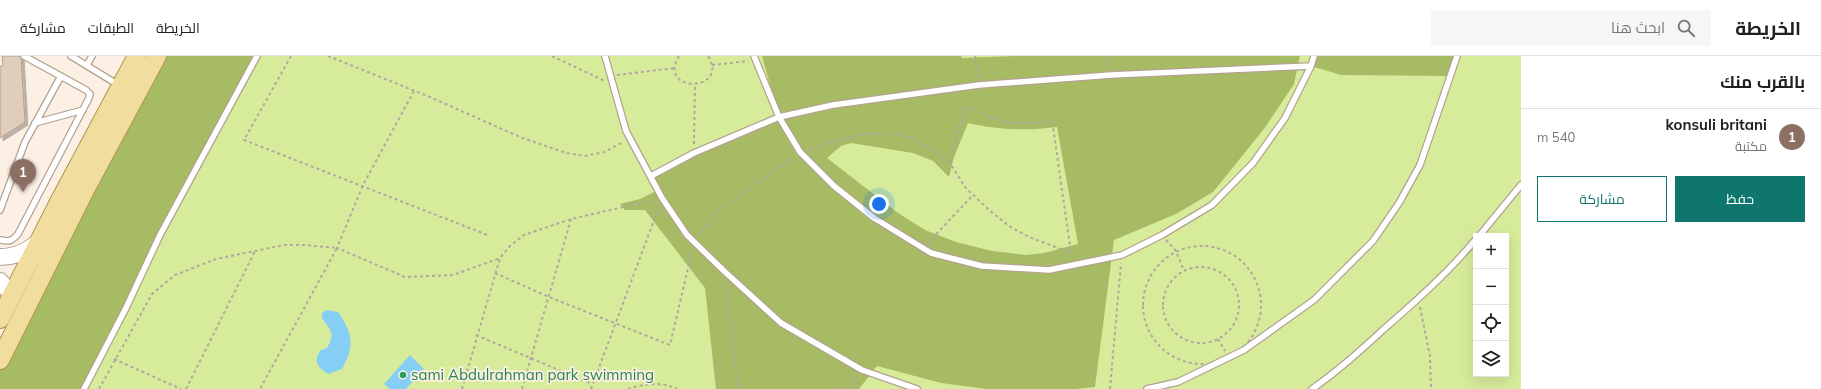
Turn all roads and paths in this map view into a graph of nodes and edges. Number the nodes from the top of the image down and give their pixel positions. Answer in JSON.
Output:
{"nodes":[{"id":1,"x":24,"y":56,"type":"edge"},
{"id":2,"x":71,"y":56,"type":"edge"},
{"id":3,"x":92,"y":56,"type":"edge"},
{"id":4,"x":137,"y":56,"type":"edge"},
{"id":5,"x":157,"y":56,"type":"edge"},
{"id":6,"x":258,"y":56,"type":"edge"},
{"id":7,"x":291,"y":56,"type":"edge"},
{"id":8,"x":328,"y":56,"type":"edge"},
{"id":9,"x":552,"y":56,"type":"edge"},
{"id":10,"x":606,"y":56,"type":"edge"},
{"id":11,"x":678,"y":56,"type":"edge"},
{"id":12,"x":708,"y":56,"type":"edge"},
{"id":13,"x":975,"y":56,"type":"edge"},
{"id":14,"x":1109,"y":56,"type":"edge"},
{"id":15,"x":1314,"y":56,"type":"edge"},
{"id":16,"x":1457,"y":56,"type":"edge"},
{"id":17,"x":755,"y":58,"type":"edge"},
{"id":18,"x":86,"y":65,"type":"junction"},
{"id":19,"x":712,"y":65,"type":"junction"},
{"id":20,"x":1312,"y":66,"type":"junction"},
{"id":21,"x":675,"y":68,"type":"junction"},
{"id":22,"x":1111,"y":75,"type":"junction"},
{"id":23,"x":61,"y":76,"type":"junction"},
{"id":24,"x":610,"y":76,"type":"junction"},
{"id":25,"x":112,"y":81,"type":"dead end"},
{"id":26,"x":612,"y":85,"type":"junction"},
{"id":27,"x":695,"y":85,"type":"junction"},
{"id":28,"x":979,"y":85,"type":"junction"},
{"id":29,"x":414,"y":91,"type":"junction"},
{"id":30,"x":83,"y":110,"type":"junction"},
{"id":31,"x":779,"y":117,"type":"junction"},
{"id":32,"x":36,"y":123,"type":"junction"},
{"id":33,"x":630,"y":139,"type":"junction"},
{"id":34,"x":800,"y":152,"type":"junction"},
{"id":35,"x":694,"y":153,"type":"junction"},
{"id":36,"x":950,"y":163,"type":"junction"},
{"id":37,"x":651,"y":176,"type":"junction"},
{"id":38,"x":1521,"y":185,"type":"edge"},
{"id":39,"x":363,"y":186,"type":"junction"},
{"id":40,"x":974,"y":196,"type":"junction"},
{"id":41,"x":662,"y":198,"type":"junction"},
{"id":42,"x":0,"y":210,"type":"edge"},
{"id":43,"x":572,"y":219,"type":"junction"},
{"id":44,"x":1481,"y":233,"type":"edge"},
{"id":45,"x":1162,"y":235,"type":"junction"},
{"id":46,"x":490,"y":236,"type":"dead end"},
{"id":47,"x":0,"y":240,"type":"edge"},
{"id":48,"x":40,"y":240,"type":"junction"},
{"id":49,"x":694,"y":240,"type":"junction"},
{"id":50,"x":1473,"y":243,"type":"edge"},
{"id":51,"x":337,"y":248,"type":"junction"},
{"id":52,"x":923,"y":248,"type":"junction"},
{"id":53,"x":255,"y":250,"type":"junction"},
{"id":54,"x":1176,"y":251,"type":"junction"},
{"id":55,"x":1071,"y":253,"type":"junction"},
{"id":56,"x":1122,"y":255,"type":"junction"},
{"id":57,"x":0,"y":257,"type":"edge"},
{"id":58,"x":500,"y":258,"type":"junction"},
{"id":59,"x":1095,"y":260,"type":"junction"},
{"id":60,"x":724,"y":271,"type":"junction"},
{"id":61,"x":1184,"y":271,"type":"junction"},
{"id":62,"x":496,"y":272,"type":"junction"},
{"id":63,"x":0,"y":281,"type":"edge"},
{"id":64,"x":11,"y":296,"type":"junction"},
{"id":65,"x":549,"y":297,"type":"junction"},
{"id":66,"x":1419,"y":299,"type":"junction"},
{"id":67,"x":0,"y":319,"type":"edge"},
{"id":68,"x":615,"y":323,"type":"junction"},
{"id":69,"x":476,"y":335,"type":"junction"},
{"id":70,"x":1218,"y":339,"type":"junction"},
{"id":71,"x":1228,"y":358,"type":"junction"},
{"id":72,"x":531,"y":359,"type":"junction"},
{"id":73,"x":0,"y":360,"type":"edge"},
{"id":74,"x":114,"y":360,"type":"junction"},
{"id":75,"x":862,"y":370,"type":"junction"},
{"id":76,"x":592,"y":384,"type":"junction"},
{"id":77,"x":84,"y":389,"type":"edge"},
{"id":78,"x":99,"y":389,"type":"edge"},
{"id":79,"x":181,"y":389,"type":"edge"},
{"id":80,"x":186,"y":389,"type":"edge"},
{"id":81,"x":260,"y":389,"type":"edge"},
{"id":82,"x":462,"y":389,"type":"edge"},
{"id":83,"x":522,"y":389,"type":"edge"},
{"id":84,"x":591,"y":389,"type":"edge"},
{"id":85,"x":628,"y":389,"type":"edge"},
{"id":86,"x":677,"y":389,"type":"edge"},
{"id":87,"x":738,"y":389,"type":"edge"},
{"id":88,"x":847,"y":389,"type":"edge"},
{"id":89,"x":917,"y":389,"type":"edge"},
{"id":90,"x":1110,"y":389,"type":"edge"},
{"id":91,"x":1148,"y":389,"type":"edge"},
{"id":92,"x":1312,"y":389,"type":"edge"},
{"id":93,"x":1431,"y":389,"type":"edge"}],
"edges":[{"from":1,"to":23,"type":"lane"},
{"from":2,"to":18,"type":"lane"},
{"from":3,"to":18,"type":"lane"},
{"from":4,"to":48,"type":"main road"},
{"from":5,"to":73,"type":"main road"},
{"from":6,"to":77,"type":"lane"},
{"from":7,"to":39,"type":"path"},
{"from":8,"to":29,"type":"path"},
{"from":9,"to":26,"type":"path"},
{"from":10,"to":24,"type":"lane"},
{"from":11,"to":21,"type":"path"},
{"from":12,"to":19,"type":"path"},
{"from":13,"to":28,"type":"path"},
{"from":14,"to":22,"type":"path"},
{"from":15,"to":20,"type":"lane"},
{"from":16,"to":71,"type":"lane"},
{"from":17,"to":19,"type":"path"},
{"from":17,"to":31,"type":"lane"},
{"from":18,"to":25,"type":"lane"},
{"from":19,"to":27,"type":"path"},
{"from":20,"to":22,"type":"lane"},
{"from":20,"to":45,"type":"lane"},
{"from":21,"to":24,"type":"path"},
{"from":21,"to":27,"type":"path"},
{"from":22,"to":28,"type":"lane"},
{"from":23,"to":30,"type":"lane"},
{"from":23,"to":32,"type":"lane"},
{"from":24,"to":26,"type":"lane"},
{"from":26,"to":33,"type":"lane"},
{"from":27,"to":35,"type":"path"},
{"from":28,"to":31,"type":"lane"},
{"from":29,"to":33,"type":"path"},
{"from":29,"to":39,"type":"path"},
{"from":30,"to":32,"type":"lane"},
{"from":30,"to":47,"type":"lane"},
{"from":31,"to":34,"type":"lane"},
{"from":31,"to":35,"type":"lane"},
{"from":32,"to":42,"type":"lane"},
{"from":33,"to":37,"type":"lane"},
{"from":34,"to":36,"type":"path"},
{"from":34,"to":49,"type":"path"},
{"from":34,"to":52,"type":"lane"},
{"from":35,"to":37,"type":"lane"},
{"from":36,"to":40,"type":"path"},
{"from":36,"to":55,"type":"path"},
{"from":37,"to":41,"type":"lane"},
{"from":38,"to":44,"type":"lane"},
{"from":39,"to":46,"type":"path"},
{"from":39,"to":51,"type":"path"},
{"from":40,"to":52,"type":"path"},
{"from":40,"to":55,"type":"path"},
{"from":41,"to":43,"type":"path"},
{"from":41,"to":49,"type":"lane"},
{"from":41,"to":68,"type":"path"},
{"from":43,"to":58,"type":"path"},
{"from":43,"to":65,"type":"path"},
{"from":45,"to":54,"type":"path"},
{"from":45,"to":56,"type":"lane"},
{"from":48,"to":57,"type":"street"},
{"from":48,"to":64,"type":"main road"},
{"from":49,"to":60,"type":"lane"},
{"from":49,"to":68,"type":"path"},
{"from":50,"to":66,"type":"lane"},
{"from":51,"to":53,"type":"path"},
{"from":51,"to":58,"type":"path"},
{"from":51,"to":81,"type":"path"},
{"from":52,"to":59,"type":"lane"},
{"from":53,"to":74,"type":"path"},
{"from":53,"to":80,"type":"path"},
{"from":54,"to":61,"type":"path"},
{"from":54,"to":71,"type":"path"},
{"from":54,"to":71,"type":"path"},
{"from":55,"to":59,"type":"path"},
{"from":56,"to":59,"type":"lane"},
{"from":56,"to":90,"type":"path"},
{"from":58,"to":62,"type":"path"},
{"from":60,"to":75,"type":"lane"},
{"from":60,"to":87,"type":"path"},
{"from":61,"to":70,"type":"path"},
{"from":61,"to":70,"type":"path"},
{"from":62,"to":65,"type":"path"},
{"from":62,"to":69,"type":"path"},
{"from":63,"to":64,"type":"street"},
{"from":64,"to":67,"type":"main road"},
{"from":65,"to":68,"type":"path"},
{"from":65,"to":72,"type":"path"},
{"from":66,"to":92,"type":"lane"},
{"from":66,"to":93,"type":"path"},
{"from":68,"to":76,"type":"path"},
{"from":69,"to":72,"type":"path"},
{"from":69,"to":82,"type":"path"},
{"from":70,"to":71,"type":"path"},
{"from":71,"to":91,"type":"lane"},
{"from":72,"to":76,"type":"path"},
{"from":72,"to":83,"type":"path"},
{"from":74,"to":78,"type":"path"},
{"from":74,"to":79,"type":"path"},
{"from":75,"to":88,"type":"path"},
{"from":75,"to":89,"type":"lane"},
{"from":76,"to":84,"type":"path"},
{"from":85,"to":86,"type":"path"}]}
